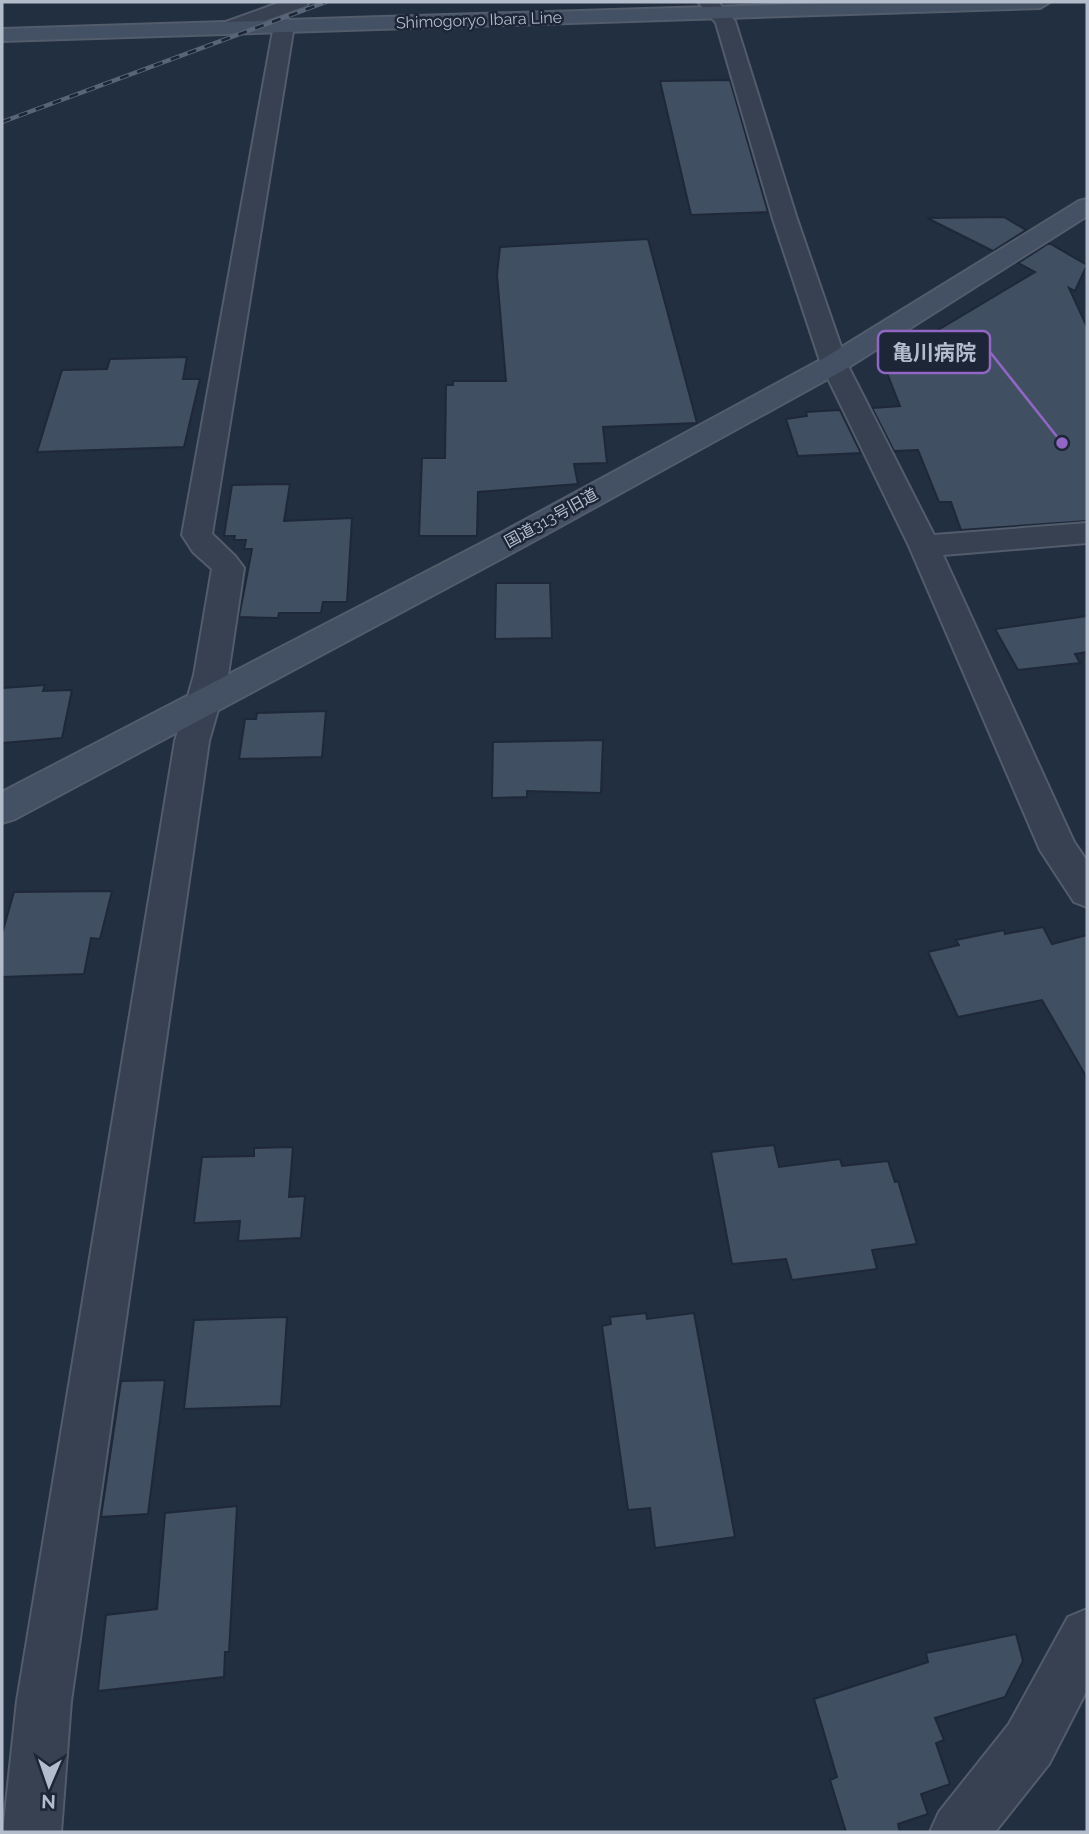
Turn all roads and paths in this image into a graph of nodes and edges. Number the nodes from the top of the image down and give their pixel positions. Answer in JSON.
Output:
{"nodes":[{"id":1,"x":299,"y":2,"type":"edge"},
{"id":2,"x":1040,"y":2,"type":"edge"},
{"id":3,"x":712,"y":7,"type":"edge"},
{"id":4,"x":284,"y":25,"type":"junction"},
{"id":5,"x":230,"y":27,"type":"junction"},
{"id":6,"x":2,"y":35,"type":"edge"},
{"id":7,"x":1087,"y":206,"type":"edge"},
{"id":8,"x":834,"y":364,"type":"junction"},
{"id":9,"x":1087,"y":533,"type":"edge"},
{"id":10,"x":925,"y":546,"type":"junction"},
{"id":11,"x":205,"y":704,"type":"junction"},
{"id":12,"x":2,"y":809,"type":"edge"},
{"id":13,"x":1087,"y":891,"type":"edge"},
{"id":14,"x":1087,"y":1636,"type":"edge"},
{"id":15,"x":32,"y":1832,"type":"edge"},
{"id":16,"x":959,"y":1832,"type":"edge"}],
"edges":[{"from":1,"to":5,"type":"street"},
{"from":2,"to":3,"type":"main road","name":"Shimogoryo Ibara Line"},
{"from":3,"to":4,"type":"main road","name":"Shimogoryo Ibara Line"},
{"from":3,"to":8,"type":"street"},
{"from":4,"to":5,"type":"main road","name":"Shimogoryo Ibara Line"},
{"from":4,"to":11,"type":"street"},
{"from":5,"to":6,"type":"main road","name":"Shimogoryo Ibara Line"},
{"from":7,"to":8,"type":"main road","name":"国道313号旧道"},
{"from":8,"to":10,"type":"street"},
{"from":8,"to":11,"type":"main road","name":"国道313号旧道"},
{"from":9,"to":10,"type":"street"},
{"from":10,"to":13,"type":"street"},
{"from":11,"to":12,"type":"main road","name":"国道313号旧道"},
{"from":11,"to":15,"type":"street"},
{"from":14,"to":16,"type":"street"}]}
